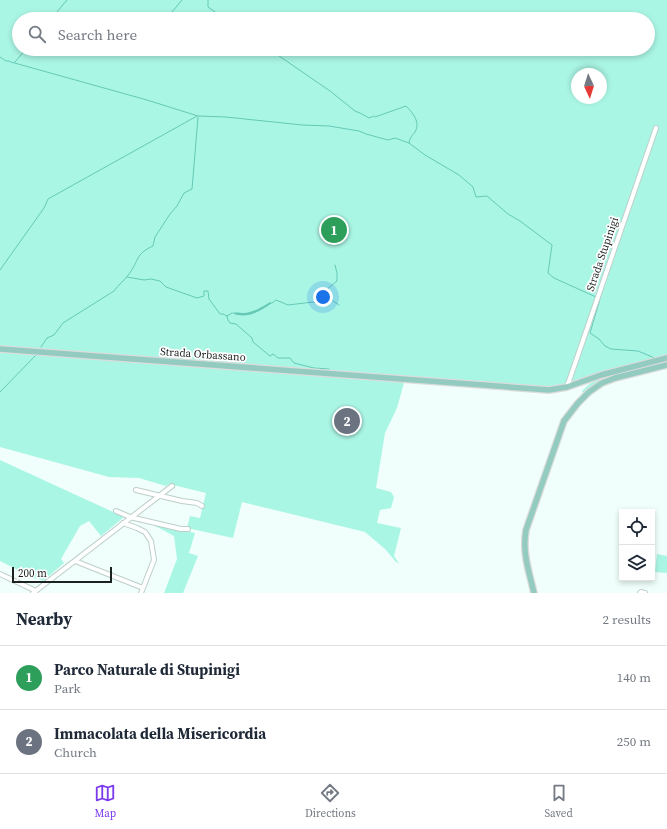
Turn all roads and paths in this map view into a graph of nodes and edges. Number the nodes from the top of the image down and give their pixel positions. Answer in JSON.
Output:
{"nodes":[{"id":1,"x":656,"y":128,"type":"dead end"},
{"id":2,"x":0,"y":348,"type":"edge"},
{"id":3,"x":667,"y":358,"type":"edge"},
{"id":4,"x":667,"y":365,"type":"edge"},
{"id":5,"x":567,"y":387,"type":"junction"},
{"id":6,"x":172,"y":486,"type":"dead end"},
{"id":7,"x":136,"y":490,"type":"dead end"},
{"id":8,"x":158,"y":495,"type":"junction"},
{"id":9,"x":202,"y":506,"type":"dead end"},
{"id":10,"x":116,"y":511,"type":"dead end"},
{"id":11,"x":130,"y":517,"type":"junction"},
{"id":12,"x":123,"y":523,"type":"junction"},
{"id":13,"x":188,"y":529,"type":"dead end"},
{"id":14,"x":75,"y":561,"type":"junction"},
{"id":15,"x":0,"y":574,"type":"edge"},
{"id":16,"x":143,"y":588,"type":"junction"},
{"id":17,"x":34,"y":592,"type":"edge"},
{"id":18,"x":141,"y":593,"type":"edge"},
{"id":19,"x":534,"y":593,"type":"edge"},
{"id":20,"x":640,"y":593,"type":"edge"},
{"id":21,"x":645,"y":593,"type":"edge"}],
"edges":[{"from":1,"to":5,"type":"street","name":"Strada Stupinigi"},
{"from":2,"to":5,"type":"main road","name":"Strada Orbassano"},
{"from":3,"to":5,"type":"main road"},
{"from":4,"to":19,"type":"main road"},
{"from":6,"to":8,"type":"street"},
{"from":7,"to":8,"type":"street"},
{"from":8,"to":9,"type":"street"},
{"from":8,"to":11,"type":"street"},
{"from":10,"to":11,"type":"street"},
{"from":11,"to":12,"type":"street"},
{"from":11,"to":13,"type":"street"},
{"from":12,"to":14,"type":"street"},
{"from":12,"to":16,"type":"street"},
{"from":14,"to":16,"type":"street"},
{"from":14,"to":17,"type":"street"},
{"from":15,"to":17,"type":"street"},
{"from":16,"to":18,"type":"street"},
{"from":20,"to":21,"type":"street"}]}
